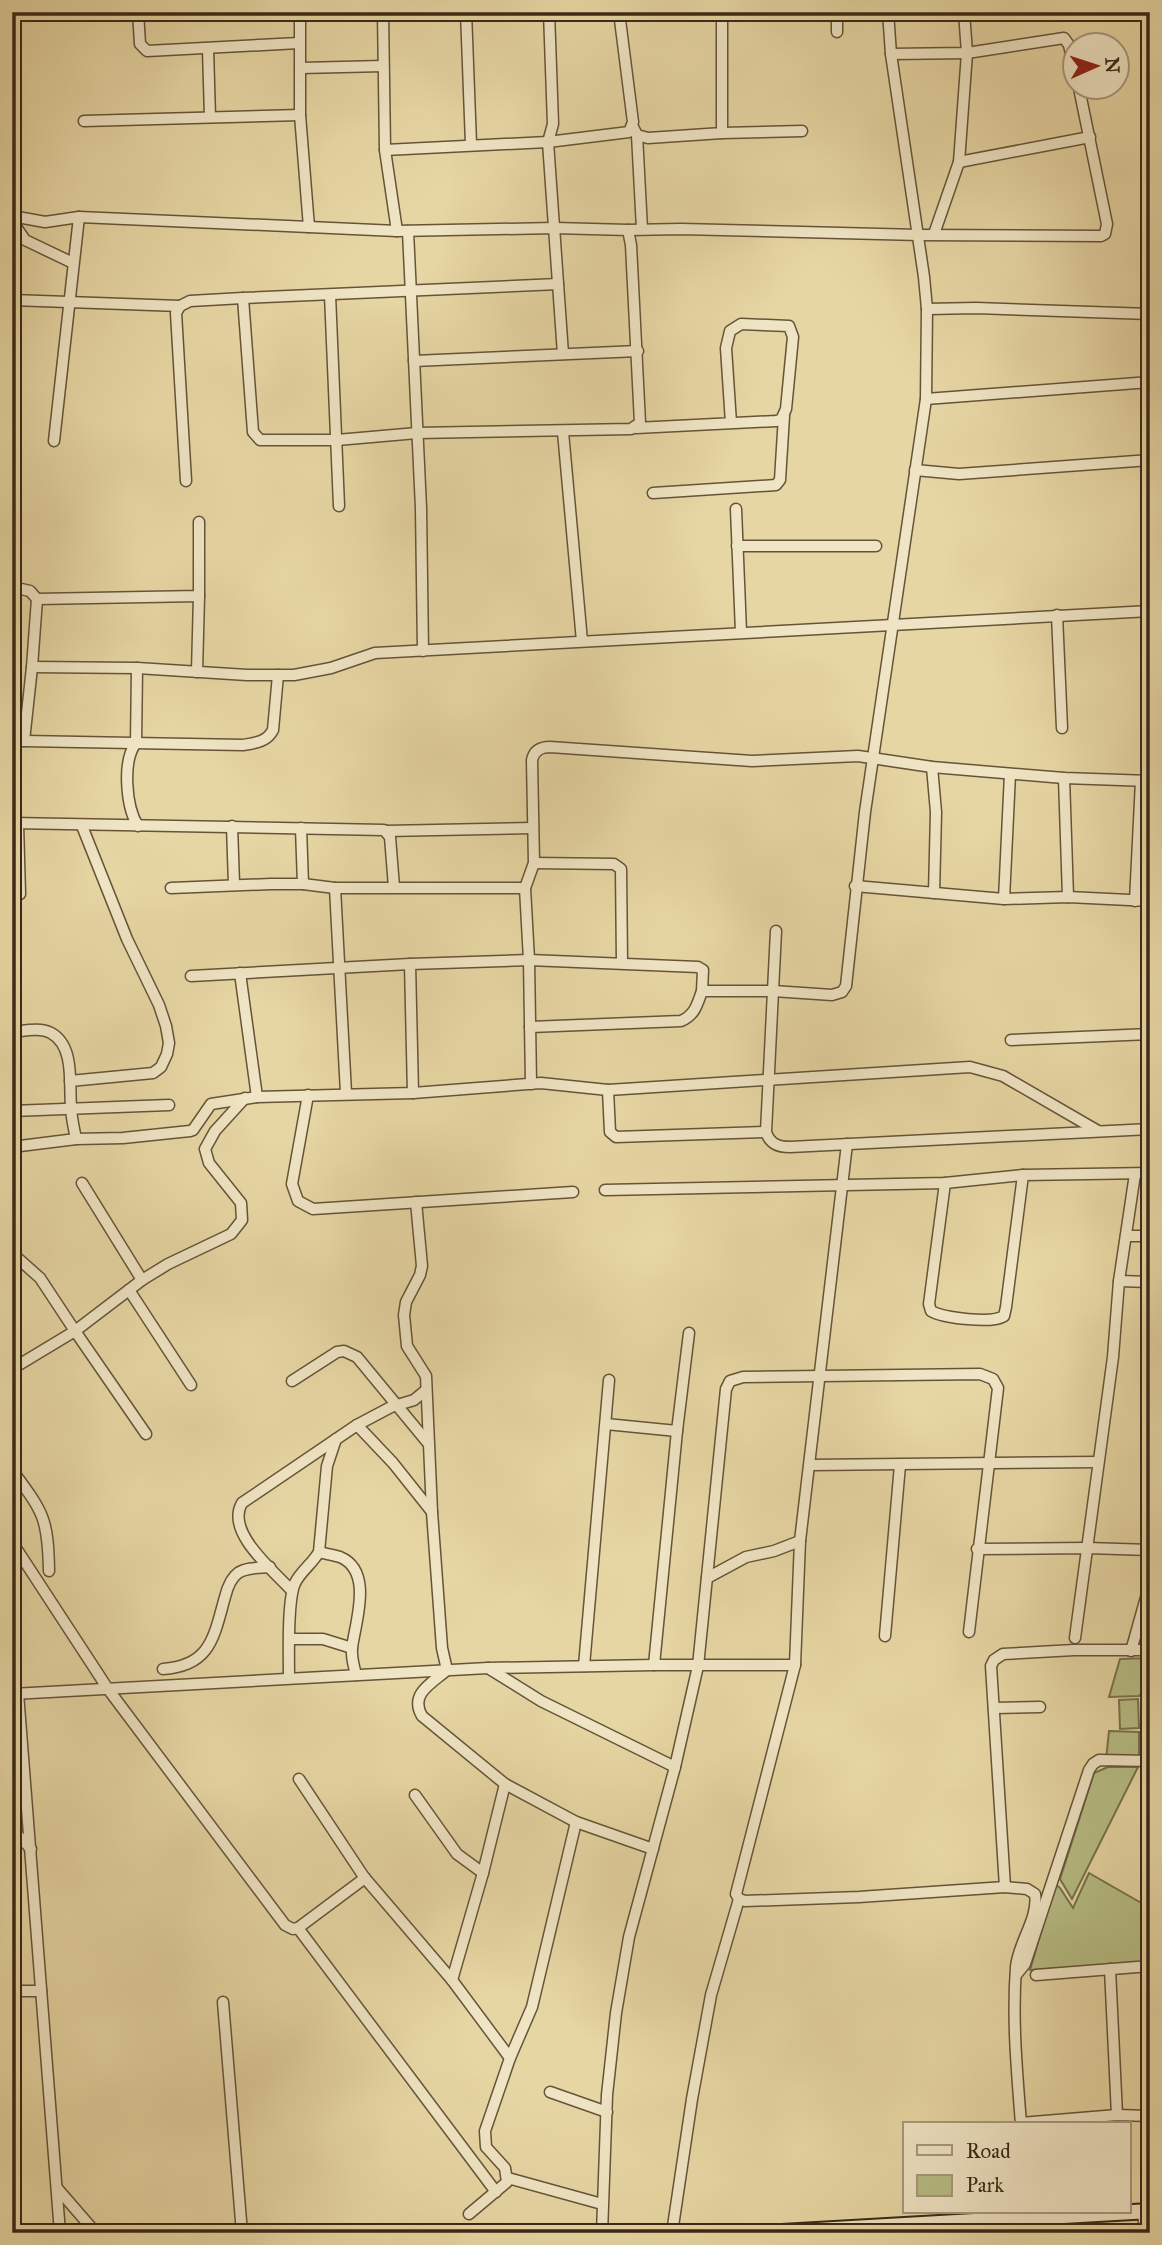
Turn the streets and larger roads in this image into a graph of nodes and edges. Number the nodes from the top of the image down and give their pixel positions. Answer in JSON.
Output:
{"nodes":[{"id":1,"x":138,"y":12,"type":"edge"},
{"id":2,"x":300,"y":12,"type":"edge"},
{"id":3,"x":383,"y":12,"type":"edge"},
{"id":4,"x":466,"y":12,"type":"edge"},
{"id":5,"x":549,"y":12,"type":"edge"},
{"id":6,"x":619,"y":12,"type":"edge"},
{"id":7,"x":722,"y":12,"type":"edge"},
{"id":8,"x":837,"y":12,"type":"edge"},
{"id":9,"x":888,"y":12,"type":"edge"},
{"id":10,"x":964,"y":12,"type":"edge"},
{"id":11,"x":837,"y":32,"type":"dead end"},
{"id":12,"x":1060,"y":39,"type":"edge"},
{"id":13,"x":299,"y":43,"type":"junction"},
{"id":14,"x":208,"y":49,"type":"junction"},
{"id":15,"x":967,"y":53,"type":"junction"},
{"id":16,"x":891,"y":54,"type":"junction"},
{"id":17,"x":383,"y":66,"type":"junction"},
{"id":18,"x":301,"y":68,"type":"junction"},
{"id":19,"x":1082,"y":102,"type":"edge"},
{"id":20,"x":300,"y":115,"type":"junction"},
{"id":21,"x":210,"y":117,"type":"junction"},
{"id":22,"x":84,"y":121,"type":"dead end"},
{"id":23,"x":635,"y":131,"type":"junction"},
{"id":24,"x":802,"y":131,"type":"dead end"},
{"id":25,"x":722,"y":133,"type":"junction"},
{"id":26,"x":1090,"y":137,"type":"junction"},
{"id":27,"x":548,"y":142,"type":"junction"},
{"id":28,"x":471,"y":144,"type":"junction"},
{"id":29,"x":385,"y":150,"type":"junction"},
{"id":30,"x":959,"y":162,"type":"junction"},
{"id":31,"x":79,"y":217,"type":"junction"},
{"id":32,"x":12,"y":218,"type":"edge"},
{"id":33,"x":309,"y":227,"type":"junction"},
{"id":34,"x":555,"y":228,"type":"junction"},
{"id":35,"x":642,"y":229,"type":"junction"},
{"id":36,"x":628,"y":230,"type":"junction"},
{"id":37,"x":397,"y":231,"type":"junction"},
{"id":38,"x":408,"y":231,"type":"junction"},
{"id":39,"x":934,"y":234,"type":"junction"},
{"id":40,"x":919,"y":235,"type":"junction"},
{"id":41,"x":74,"y":263,"type":"junction"},
{"id":42,"x":558,"y":285,"type":"junction"},
{"id":43,"x":412,"y":292,"type":"junction"},
{"id":44,"x":330,"y":295,"type":"junction"},
{"id":45,"x":243,"y":298,"type":"junction"},
{"id":46,"x":12,"y":300,"type":"edge"},
{"id":47,"x":69,"y":302,"type":"junction"},
{"id":48,"x":180,"y":306,"type":"junction"},
{"id":49,"x":927,"y":309,"type":"junction"},
{"id":50,"x":1150,"y":314,"type":"edge"},
{"id":51,"x":638,"y":351,"type":"junction"},
{"id":52,"x":563,"y":354,"type":"junction"},
{"id":53,"x":414,"y":361,"type":"junction"},
{"id":54,"x":1150,"y":382,"type":"edge"},
{"id":55,"x":926,"y":398,"type":"junction"},
{"id":56,"x":784,"y":416,"type":"junction"},
{"id":57,"x":730,"y":423,"type":"junction"},
{"id":58,"x":636,"y":428,"type":"junction"},
{"id":59,"x":564,"y":432,"type":"junction"},
{"id":60,"x":417,"y":433,"type":"junction"},
{"id":61,"x":337,"y":440,"type":"junction"},
{"id":62,"x":54,"y":441,"type":"dead end"},
{"id":63,"x":1150,"y":460,"type":"edge"},
{"id":64,"x":915,"y":470,"type":"junction"},
{"id":65,"x":186,"y":481,"type":"dead end"},
{"id":66,"x":653,"y":493,"type":"dead end"},
{"id":67,"x":339,"y":506,"type":"dead end"},
{"id":68,"x":736,"y":509,"type":"dead end"},
{"id":69,"x":199,"y":522,"type":"dead end"},
{"id":70,"x":737,"y":546,"type":"junction"},
{"id":71,"x":876,"y":546,"type":"dead end"},
{"id":72,"x":12,"y":587,"type":"edge"},
{"id":73,"x":199,"y":596,"type":"junction"},
{"id":74,"x":37,"y":599,"type":"junction"},
{"id":75,"x":1150,"y":611,"type":"edge"},
{"id":76,"x":1057,"y":615,"type":"junction"},
{"id":77,"x":894,"y":627,"type":"junction"},
{"id":78,"x":741,"y":632,"type":"junction"},
{"id":79,"x":582,"y":641,"type":"junction"},
{"id":80,"x":424,"y":651,"type":"junction"},
{"id":81,"x":32,"y":667,"type":"junction"},
{"id":82,"x":137,"y":668,"type":"junction"},
{"id":83,"x":197,"y":671,"type":"junction"},
{"id":84,"x":278,"y":675,"type":"junction"},
{"id":85,"x":1062,"y":728,"type":"dead end"},
{"id":86,"x":12,"y":740,"type":"edge"},
{"id":87,"x":24,"y":741,"type":"junction"},
{"id":88,"x":136,"y":743,"type":"junction"},
{"id":89,"x":873,"y":759,"type":"junction"},
{"id":90,"x":932,"y":767,"type":"junction"},
{"id":91,"x":1010,"y":774,"type":"junction"},
{"id":92,"x":1064,"y":778,"type":"junction"},
{"id":93,"x":1145,"y":781,"type":"edge"},
{"id":94,"x":15,"y":823,"type":"edge"},
{"id":95,"x":82,"y":826,"type":"junction"},
{"id":96,"x":138,"y":826,"type":"junction"},
{"id":97,"x":232,"y":826,"type":"junction"},
{"id":98,"x":301,"y":828,"type":"junction"},
{"id":99,"x":533,"y":828,"type":"junction"},
{"id":100,"x":386,"y":831,"type":"junction"},
{"id":101,"x":534,"y":863,"type":"junction"},
{"id":102,"x":234,"y":884,"type":"junction"},
{"id":103,"x":303,"y":884,"type":"junction"},
{"id":104,"x":855,"y":886,"type":"junction"},
{"id":105,"x":394,"y":887,"type":"junction"},
{"id":106,"x":171,"y":888,"type":"dead end"},
{"id":107,"x":335,"y":888,"type":"junction"},
{"id":108,"x":525,"y":888,"type":"junction"},
{"id":109,"x":934,"y":893,"type":"junction"},
{"id":110,"x":1068,"y":897,"type":"junction"},
{"id":111,"x":12,"y":898,"type":"edge"},
{"id":112,"x":1004,"y":899,"type":"junction"},
{"id":113,"x":1135,"y":901,"type":"junction"},
{"id":114,"x":1150,"y":901,"type":"edge"},
{"id":115,"x":776,"y":931,"type":"dead end"},
{"id":116,"x":529,"y":960,"type":"junction"},
{"id":117,"x":622,"y":963,"type":"junction"},
{"id":118,"x":410,"y":964,"type":"junction"},
{"id":119,"x":341,"y":968,"type":"junction"},
{"id":120,"x":240,"y":973,"type":"junction"},
{"id":121,"x":191,"y":976,"type":"dead end"},
{"id":122,"x":702,"y":991,"type":"junction"},
{"id":123,"x":773,"y":992,"type":"junction"},
{"id":124,"x":530,"y":1027,"type":"junction"},
{"id":125,"x":12,"y":1032,"type":"edge"},
{"id":126,"x":1150,"y":1034,"type":"edge"},
{"id":127,"x":1011,"y":1040,"type":"dead end"},
{"id":128,"x":770,"y":1080,"type":"junction"},
{"id":129,"x":69,"y":1081,"type":"junction"},
{"id":130,"x":531,"y":1084,"type":"junction"},
{"id":131,"x":608,"y":1090,"type":"junction"},
{"id":132,"x":346,"y":1093,"type":"junction"},
{"id":133,"x":414,"y":1093,"type":"junction"},
{"id":134,"x":308,"y":1095,"type":"junction"},
{"id":135,"x":257,"y":1097,"type":"junction"},
{"id":136,"x":245,"y":1098,"type":"junction"},
{"id":137,"x":169,"y":1105,"type":"dead end"},
{"id":138,"x":71,"y":1108,"type":"junction"},
{"id":139,"x":12,"y":1111,"type":"edge"},
{"id":140,"x":1150,"y":1129,"type":"edge"},
{"id":141,"x":1098,"y":1131,"type":"junction"},
{"id":142,"x":766,"y":1132,"type":"junction"},
{"id":143,"x":76,"y":1139,"type":"junction"},
{"id":144,"x":847,"y":1144,"type":"junction"},
{"id":145,"x":12,"y":1147,"type":"edge"},
{"id":146,"x":1150,"y":1173,"type":"edge"},
{"id":147,"x":1135,"y":1174,"type":"junction"},
{"id":148,"x":1023,"y":1175,"type":"junction"},
{"id":149,"x":82,"y":1182,"type":"dead end"},
{"id":150,"x":945,"y":1183,"type":"junction"},
{"id":151,"x":842,"y":1185,"type":"junction"},
{"id":152,"x":606,"y":1190,"type":"dead end"},
{"id":153,"x":573,"y":1192,"type":"dead end"},
{"id":154,"x":416,"y":1202,"type":"junction"},
{"id":155,"x":1126,"y":1236,"type":"junction"},
{"id":156,"x":1150,"y":1236,"type":"edge"},
{"id":157,"x":12,"y":1253,"type":"edge"},
{"id":158,"x":142,"y":1280,"type":"junction"},
{"id":159,"x":1119,"y":1280,"type":"junction"},
{"id":160,"x":1150,"y":1282,"type":"edge"},
{"id":161,"x":129,"y":1290,"type":"junction"},
{"id":162,"x":75,"y":1331,"type":"junction"},
{"id":163,"x":690,"y":1333,"type":"dead end"},
{"id":164,"x":12,"y":1369,"type":"edge"},
{"id":165,"x":819,"y":1375,"type":"junction"},
{"id":166,"x":610,"y":1380,"type":"dead end"},
{"id":167,"x":292,"y":1381,"type":"dead end"},
{"id":168,"x":191,"y":1385,"type":"dead end"},
{"id":169,"x":426,"y":1390,"type":"junction"},
{"id":170,"x":399,"y":1405,"type":"junction"},
{"id":171,"x":606,"y":1424,"type":"junction"},
{"id":172,"x":357,"y":1425,"type":"junction"},
{"id":173,"x":677,"y":1431,"type":"junction"},
{"id":174,"x":146,"y":1434,"type":"dead end"},
{"id":175,"x":336,"y":1439,"type":"junction"},
{"id":176,"x":429,"y":1443,"type":"junction"},
{"id":177,"x":1097,"y":1462,"type":"junction"},
{"id":178,"x":989,"y":1464,"type":"junction"},
{"id":179,"x":811,"y":1465,"type":"junction"},
{"id":180,"x":900,"y":1465,"type":"junction"},
{"id":181,"x":12,"y":1470,"type":"edge"},
{"id":182,"x":432,"y":1512,"type":"junction"},
{"id":183,"x":800,"y":1541,"type":"junction"},
{"id":184,"x":12,"y":1542,"type":"edge"},
{"id":185,"x":1087,"y":1548,"type":"junction"},
{"id":186,"x":977,"y":1549,"type":"junction"},
{"id":187,"x":1150,"y":1550,"type":"edge"},
{"id":188,"x":319,"y":1552,"type":"junction"},
{"id":189,"x":271,"y":1567,"type":"junction"},
{"id":190,"x":49,"y":1571,"type":"dead end"},
{"id":191,"x":707,"y":1578,"type":"junction"},
{"id":192,"x":1150,"y":1583,"type":"edge"},
{"id":193,"x":292,"y":1591,"type":"junction"},
{"id":194,"x":969,"y":1632,"type":"dead end"},
{"id":195,"x":884,"y":1636,"type":"dead end"},
{"id":196,"x":1075,"y":1638,"type":"dead end"},
{"id":197,"x":290,"y":1639,"type":"junction"},
{"id":198,"x":352,"y":1648,"type":"junction"},
{"id":199,"x":1150,"y":1650,"type":"edge"},
{"id":200,"x":1130,"y":1651,"type":"junction"},
{"id":201,"x":654,"y":1665,"type":"junction"},
{"id":202,"x":795,"y":1665,"type":"junction"},
{"id":203,"x":584,"y":1666,"type":"junction"},
{"id":204,"x":698,"y":1666,"type":"junction"},
{"id":205,"x":163,"y":1668,"type":"dead end"},
{"id":206,"x":488,"y":1668,"type":"junction"},
{"id":207,"x":447,"y":1670,"type":"junction"},
{"id":208,"x":356,"y":1675,"type":"junction"},
{"id":209,"x":289,"y":1677,"type":"junction"},
{"id":210,"x":108,"y":1689,"type":"junction"},
{"id":211,"x":15,"y":1693,"type":"edge"},
{"id":212,"x":1040,"y":1707,"type":"dead end"},
{"id":213,"x":994,"y":1708,"type":"junction"},
{"id":214,"x":1150,"y":1761,"type":"edge"},
{"id":215,"x":675,"y":1767,"type":"junction"},
{"id":216,"x":299,"y":1779,"type":"dead end"},
{"id":217,"x":505,"y":1784,"type":"junction"},
{"id":218,"x":415,"y":1795,"type":"dead end"},
{"id":219,"x":576,"y":1822,"type":"junction"},
{"id":220,"x":12,"y":1829,"type":"edge"},
{"id":221,"x":653,"y":1849,"type":"junction"},
{"id":222,"x":31,"y":1850,"type":"junction"},
{"id":223,"x":483,"y":1873,"type":"junction"},
{"id":224,"x":365,"y":1878,"type":"junction"},
{"id":225,"x":1005,"y":1887,"type":"junction"},
{"id":226,"x":739,"y":1899,"type":"junction"},
{"id":227,"x":298,"y":1928,"type":"junction"},
{"id":228,"x":1150,"y":1966,"type":"edge"},
{"id":229,"x":1110,"y":1969,"type":"junction"},
{"id":230,"x":1016,"y":1975,"type":"junction"},
{"id":231,"x":1036,"y":1975,"type":"dead end"},
{"id":232,"x":452,"y":1980,"type":"junction"},
{"id":233,"x":12,"y":1991,"type":"edge"},
{"id":234,"x":41,"y":1991,"type":"junction"},
{"id":235,"x":223,"y":2002,"type":"dead end"},
{"id":236,"x":510,"y":2058,"type":"junction"},
{"id":237,"x":550,"y":2092,"type":"dead end"},
{"id":238,"x":607,"y":2112,"type":"junction"},
{"id":239,"x":1117,"y":2115,"type":"junction"},
{"id":240,"x":1150,"y":2116,"type":"edge"},
{"id":241,"x":1021,"y":2122,"type":"edge"},
{"id":242,"x":1042,"y":2122,"type":"edge"},
{"id":243,"x":508,"y":2178,"type":"junction"},
{"id":244,"x":56,"y":2188,"type":"junction"},
{"id":245,"x":496,"y":2192,"type":"junction"},
{"id":246,"x":602,"y":2203,"type":"junction"},
{"id":247,"x":1147,"y":2211,"type":"edge"},
{"id":248,"x":469,"y":2214,"type":"dead end"},
{"id":249,"x":1028,"y":2214,"type":"edge"},
{"id":250,"x":924,"y":2228,"type":"edge"},
{"id":251,"x":60,"y":2233,"type":"edge"},
{"id":252,"x":96,"y":2233,"type":"edge"},
{"id":253,"x":242,"y":2233,"type":"edge"},
{"id":254,"x":602,"y":2233,"type":"edge"},
{"id":255,"x":672,"y":2233,"type":"edge"},
{"id":256,"x":764,"y":2233,"type":"edge"},
{"id":257,"x":1145,"y":2233,"type":"edge"}],
"edges":[{"from":1,"to":14,"type":"street"},
{"from":2,"to":13,"type":"street"},
{"from":3,"to":17,"type":"street"},
{"from":4,"to":28,"type":"street"},
{"from":5,"to":27,"type":"street"},
{"from":6,"to":23,"type":"street"},
{"from":7,"to":25,"type":"street"},
{"from":8,"to":11,"type":"street"},
{"from":9,"to":16,"type":"street"},
{"from":10,"to":15,"type":"street"},
{"from":12,"to":15,"type":"street"},
{"from":13,"to":14,"type":"street"},
{"from":13,"to":18,"type":"street"},
{"from":14,"to":21,"type":"street"},
{"from":15,"to":16,"type":"street"},
{"from":15,"to":30,"type":"street"},
{"from":16,"to":40,"type":"street"},
{"from":17,"to":18,"type":"street"},
{"from":17,"to":29,"type":"street"},
{"from":18,"to":20,"type":"street"},
{"from":19,"to":26,"type":"street"},
{"from":20,"to":21,"type":"street"},
{"from":20,"to":33,"type":"street"},
{"from":21,"to":22,"type":"street"},
{"from":23,"to":25,"type":"street"},
{"from":23,"to":27,"type":"street"},
{"from":23,"to":35,"type":"street"},
{"from":24,"to":25,"type":"street"},
{"from":26,"to":30,"type":"street"},
{"from":26,"to":39,"type":"street"},
{"from":27,"to":28,"type":"street"},
{"from":27,"to":34,"type":"street"},
{"from":28,"to":29,"type":"street"},
{"from":29,"to":37,"type":"street"},
{"from":30,"to":39,"type":"street"},
{"from":31,"to":32,"type":"street"},
{"from":31,"to":33,"type":"street"},
{"from":31,"to":41,"type":"street"},
{"from":32,"to":41,"type":"street"},
{"from":33,"to":37,"type":"street"},
{"from":34,"to":36,"type":"street"},
{"from":34,"to":38,"type":"street"},
{"from":34,"to":42,"type":"street"},
{"from":35,"to":36,"type":"street"},
{"from":35,"to":40,"type":"street"},
{"from":36,"to":51,"type":"street"},
{"from":37,"to":38,"type":"street"},
{"from":38,"to":43,"type":"street"},
{"from":39,"to":40,"type":"street"},
{"from":40,"to":49,"type":"street"},
{"from":41,"to":47,"type":"street"},
{"from":42,"to":43,"type":"street"},
{"from":42,"to":52,"type":"street"},
{"from":43,"to":44,"type":"street"},
{"from":43,"to":53,"type":"street"},
{"from":44,"to":45,"type":"street"},
{"from":44,"to":61,"type":"street"},
{"from":45,"to":48,"type":"street"},
{"from":45,"to":61,"type":"street"},
{"from":46,"to":47,"type":"street"},
{"from":47,"to":48,"type":"street"},
{"from":47,"to":62,"type":"street"},
{"from":48,"to":65,"type":"street"},
{"from":49,"to":50,"type":"street"},
{"from":49,"to":55,"type":"street"},
{"from":51,"to":52,"type":"street"},
{"from":51,"to":58,"type":"street"},
{"from":52,"to":53,"type":"street"},
{"from":53,"to":60,"type":"street"},
{"from":54,"to":55,"type":"street"},
{"from":55,"to":64,"type":"street"},
{"from":56,"to":57,"type":"street"},
{"from":56,"to":57,"type":"street"},
{"from":56,"to":66,"type":"street"},
{"from":57,"to":58,"type":"street"},
{"from":58,"to":59,"type":"street"},
{"from":59,"to":60,"type":"street"},
{"from":59,"to":79,"type":"street"},
{"from":60,"to":61,"type":"street"},
{"from":60,"to":80,"type":"street"},
{"from":61,"to":67,"type":"street"},
{"from":63,"to":64,"type":"street"},
{"from":64,"to":77,"type":"street"},
{"from":68,"to":70,"type":"street"},
{"from":69,"to":73,"type":"street"},
{"from":70,"to":71,"type":"street"},
{"from":70,"to":78,"type":"street"},
{"from":72,"to":74,"type":"street"},
{"from":73,"to":74,"type":"street"},
{"from":73,"to":83,"type":"street"},
{"from":74,"to":81,"type":"street"},
{"from":75,"to":76,"type":"street"},
{"from":76,"to":77,"type":"street"},
{"from":76,"to":85,"type":"street"},
{"from":77,"to":78,"type":"street"},
{"from":77,"to":89,"type":"street"},
{"from":78,"to":79,"type":"street"},
{"from":79,"to":80,"type":"street"},
{"from":80,"to":84,"type":"street"},
{"from":81,"to":82,"type":"street"},
{"from":81,"to":87,"type":"street"},
{"from":82,"to":83,"type":"street"},
{"from":82,"to":88,"type":"street"},
{"from":83,"to":84,"type":"street"},
{"from":84,"to":88,"type":"street"},
{"from":86,"to":87,"type":"street"},
{"from":87,"to":88,"type":"street"},
{"from":88,"to":96,"type":"street"},
{"from":89,"to":90,"type":"street"},
{"from":89,"to":99,"type":"street"},
{"from":89,"to":104,"type":"street"},
{"from":90,"to":91,"type":"street"},
{"from":90,"to":109,"type":"street"},
{"from":91,"to":92,"type":"street"},
{"from":91,"to":112,"type":"street"},
{"from":92,"to":93,"type":"street"},
{"from":92,"to":110,"type":"street"},
{"from":93,"to":113,"type":"street"},
{"from":94,"to":95,"type":"street"},
{"from":94,"to":111,"type":"street"},
{"from":95,"to":96,"type":"street"},
{"from":95,"to":129,"type":"street"},
{"from":96,"to":97,"type":"street"},
{"from":97,"to":98,"type":"street"},
{"from":97,"to":102,"type":"street"},
{"from":98,"to":100,"type":"street"},
{"from":98,"to":103,"type":"street"},
{"from":99,"to":100,"type":"street"},
{"from":99,"to":101,"type":"street"},
{"from":100,"to":105,"type":"street"},
{"from":101,"to":108,"type":"street"},
{"from":101,"to":117,"type":"street"},
{"from":102,"to":103,"type":"street"},
{"from":102,"to":106,"type":"street"},
{"from":103,"to":107,"type":"street"},
{"from":104,"to":109,"type":"street"},
{"from":104,"to":123,"type":"street"},
{"from":105,"to":107,"type":"street"},
{"from":105,"to":108,"type":"street"},
{"from":107,"to":119,"type":"street"},
{"from":108,"to":116,"type":"street"},
{"from":109,"to":112,"type":"street"},
{"from":110,"to":112,"type":"street"},
{"from":110,"to":113,"type":"street"},
{"from":113,"to":114,"type":"street"},
{"from":115,"to":123,"type":"street"},
{"from":116,"to":117,"type":"street"},
{"from":116,"to":118,"type":"street"},
{"from":116,"to":124,"type":"street"},
{"from":117,"to":122,"type":"street"},
{"from":118,"to":119,"type":"street"},
{"from":118,"to":133,"type":"street"},
{"from":119,"to":120,"type":"street"},
{"from":119,"to":132,"type":"street"},
{"from":120,"to":121,"type":"street"},
{"from":120,"to":135,"type":"street"},
{"from":122,"to":123,"type":"street"},
{"from":122,"to":124,"type":"street"},
{"from":123,"to":128,"type":"street"},
{"from":124,"to":130,"type":"street"},
{"from":125,"to":129,"type":"street"},
{"from":126,"to":127,"type":"street"},
{"from":128,"to":131,"type":"street"},
{"from":128,"to":141,"type":"street"},
{"from":128,"to":142,"type":"street"},
{"from":129,"to":138,"type":"street"},
{"from":130,"to":131,"type":"street"},
{"from":130,"to":133,"type":"street"},
{"from":131,"to":142,"type":"street"},
{"from":132,"to":133,"type":"street"},
{"from":132,"to":134,"type":"street"},
{"from":134,"to":135,"type":"street"},
{"from":134,"to":154,"type":"street"},
{"from":135,"to":136,"type":"street"},
{"from":136,"to":143,"type":"street"},
{"from":136,"to":158,"type":"street"},
{"from":137,"to":138,"type":"street"},
{"from":138,"to":139,"type":"street"},
{"from":138,"to":143,"type":"street"},
{"from":140,"to":141,"type":"street"},
{"from":141,"to":144,"type":"street"},
{"from":142,"to":144,"type":"street"},
{"from":143,"to":145,"type":"street"},
{"from":144,"to":151,"type":"street"},
{"from":146,"to":147,"type":"street"},
{"from":147,"to":148,"type":"street"},
{"from":147,"to":155,"type":"street"},
{"from":148,"to":150,"type":"street"},
{"from":148,"to":150,"type":"street"},
{"from":149,"to":158,"type":"street"},
{"from":150,"to":151,"type":"street"},
{"from":151,"to":152,"type":"street"},
{"from":151,"to":165,"type":"street"},
{"from":153,"to":154,"type":"street"},
{"from":154,"to":169,"type":"street"},
{"from":155,"to":156,"type":"street"},
{"from":155,"to":159,"type":"street"},
{"from":157,"to":162,"type":"street"},
{"from":158,"to":161,"type":"street"},
{"from":159,"to":160,"type":"street"},
{"from":159,"to":177,"type":"street"},
{"from":161,"to":162,"type":"street"},
{"from":161,"to":168,"type":"street"},
{"from":162,"to":164,"type":"street"},
{"from":162,"to":174,"type":"street"},
{"from":163,"to":173,"type":"street"},
{"from":165,"to":178,"type":"street"},
{"from":165,"to":179,"type":"street"},
{"from":165,"to":191,"type":"street"},
{"from":166,"to":171,"type":"street"},
{"from":167,"to":170,"type":"street"},
{"from":169,"to":170,"type":"street"},
{"from":169,"to":176,"type":"street"},
{"from":170,"to":172,"type":"street"},
{"from":170,"to":176,"type":"street"},
{"from":171,"to":173,"type":"street"},
{"from":171,"to":203,"type":"street"},
{"from":172,"to":175,"type":"street"},
{"from":172,"to":182,"type":"street"},
{"from":173,"to":201,"type":"street"},
{"from":175,"to":188,"type":"street"},
{"from":175,"to":189,"type":"street"},
{"from":176,"to":182,"type":"street"},
{"from":177,"to":178,"type":"street"},
{"from":177,"to":185,"type":"street"},
{"from":178,"to":180,"type":"street"},
{"from":178,"to":186,"type":"street"},
{"from":179,"to":180,"type":"street"},
{"from":179,"to":183,"type":"street"},
{"from":180,"to":195,"type":"street"},
{"from":181,"to":190,"type":"street"},
{"from":182,"to":207,"type":"street"},
{"from":183,"to":191,"type":"street"},
{"from":183,"to":202,"type":"street"},
{"from":184,"to":210,"type":"street"},
{"from":185,"to":186,"type":"street"},
{"from":185,"to":187,"type":"street"},
{"from":185,"to":196,"type":"street"},
{"from":186,"to":194,"type":"street"},
{"from":188,"to":193,"type":"street"},
{"from":188,"to":198,"type":"street"},
{"from":189,"to":193,"type":"street"},
{"from":189,"to":205,"type":"street"},
{"from":191,"to":204,"type":"street"},
{"from":192,"to":200,"type":"street"},
{"from":193,"to":197,"type":"street"},
{"from":197,"to":198,"type":"street"},
{"from":197,"to":209,"type":"street"},
{"from":198,"to":208,"type":"street"},
{"from":199,"to":200,"type":"street"},
{"from":200,"to":213,"type":"street"},
{"from":201,"to":203,"type":"street"},
{"from":201,"to":204,"type":"street"},
{"from":202,"to":204,"type":"street"},
{"from":202,"to":226,"type":"street"},
{"from":203,"to":206,"type":"street"},
{"from":204,"to":215,"type":"street"},
{"from":206,"to":207,"type":"street"},
{"from":206,"to":215,"type":"street"},
{"from":207,"to":208,"type":"street"},
{"from":207,"to":217,"type":"street"},
{"from":208,"to":209,"type":"street"},
{"from":209,"to":210,"type":"street"},
{"from":210,"to":211,"type":"street"},
{"from":210,"to":227,"type":"street"},
{"from":211,"to":222,"type":"street"},
{"from":212,"to":213,"type":"street"},
{"from":213,"to":225,"type":"street"},
{"from":214,"to":230,"type":"street"},
{"from":215,"to":221,"type":"street"},
{"from":216,"to":224,"type":"street"},
{"from":217,"to":219,"type":"street"},
{"from":217,"to":223,"type":"street"},
{"from":218,"to":223,"type":"street"},
{"from":219,"to":221,"type":"street"},
{"from":219,"to":236,"type":"street"},
{"from":220,"to":222,"type":"street"},
{"from":221,"to":238,"type":"street"},
{"from":222,"to":234,"type":"street"},
{"from":223,"to":232,"type":"street"},
{"from":224,"to":227,"type":"street"},
{"from":224,"to":232,"type":"street"},
{"from":225,"to":226,"type":"street"},
{"from":225,"to":230,"type":"street"},
{"from":226,"to":255,"type":"street"},
{"from":227,"to":245,"type":"street"},
{"from":228,"to":229,"type":"street"},
{"from":229,"to":231,"type":"street"},
{"from":229,"to":239,"type":"street"},
{"from":230,"to":241,"type":"street"},
{"from":232,"to":236,"type":"street"},
{"from":233,"to":234,"type":"street"},
{"from":234,"to":244,"type":"street"},
{"from":235,"to":253,"type":"street"},
{"from":236,"to":243,"type":"street"},
{"from":237,"to":238,"type":"street"},
{"from":238,"to":246,"type":"street"},
{"from":239,"to":240,"type":"street"},
{"from":239,"to":242,"type":"street"},
{"from":243,"to":245,"type":"street"},
{"from":243,"to":246,"type":"street"},
{"from":244,"to":251,"type":"street"},
{"from":244,"to":252,"type":"street"},
{"from":245,"to":248,"type":"street"},
{"from":246,"to":254,"type":"street"},
{"from":247,"to":257,"type":"street"},
{"from":249,"to":250,"type":"street"},
{"from":250,"to":256,"type":"street"}]}
